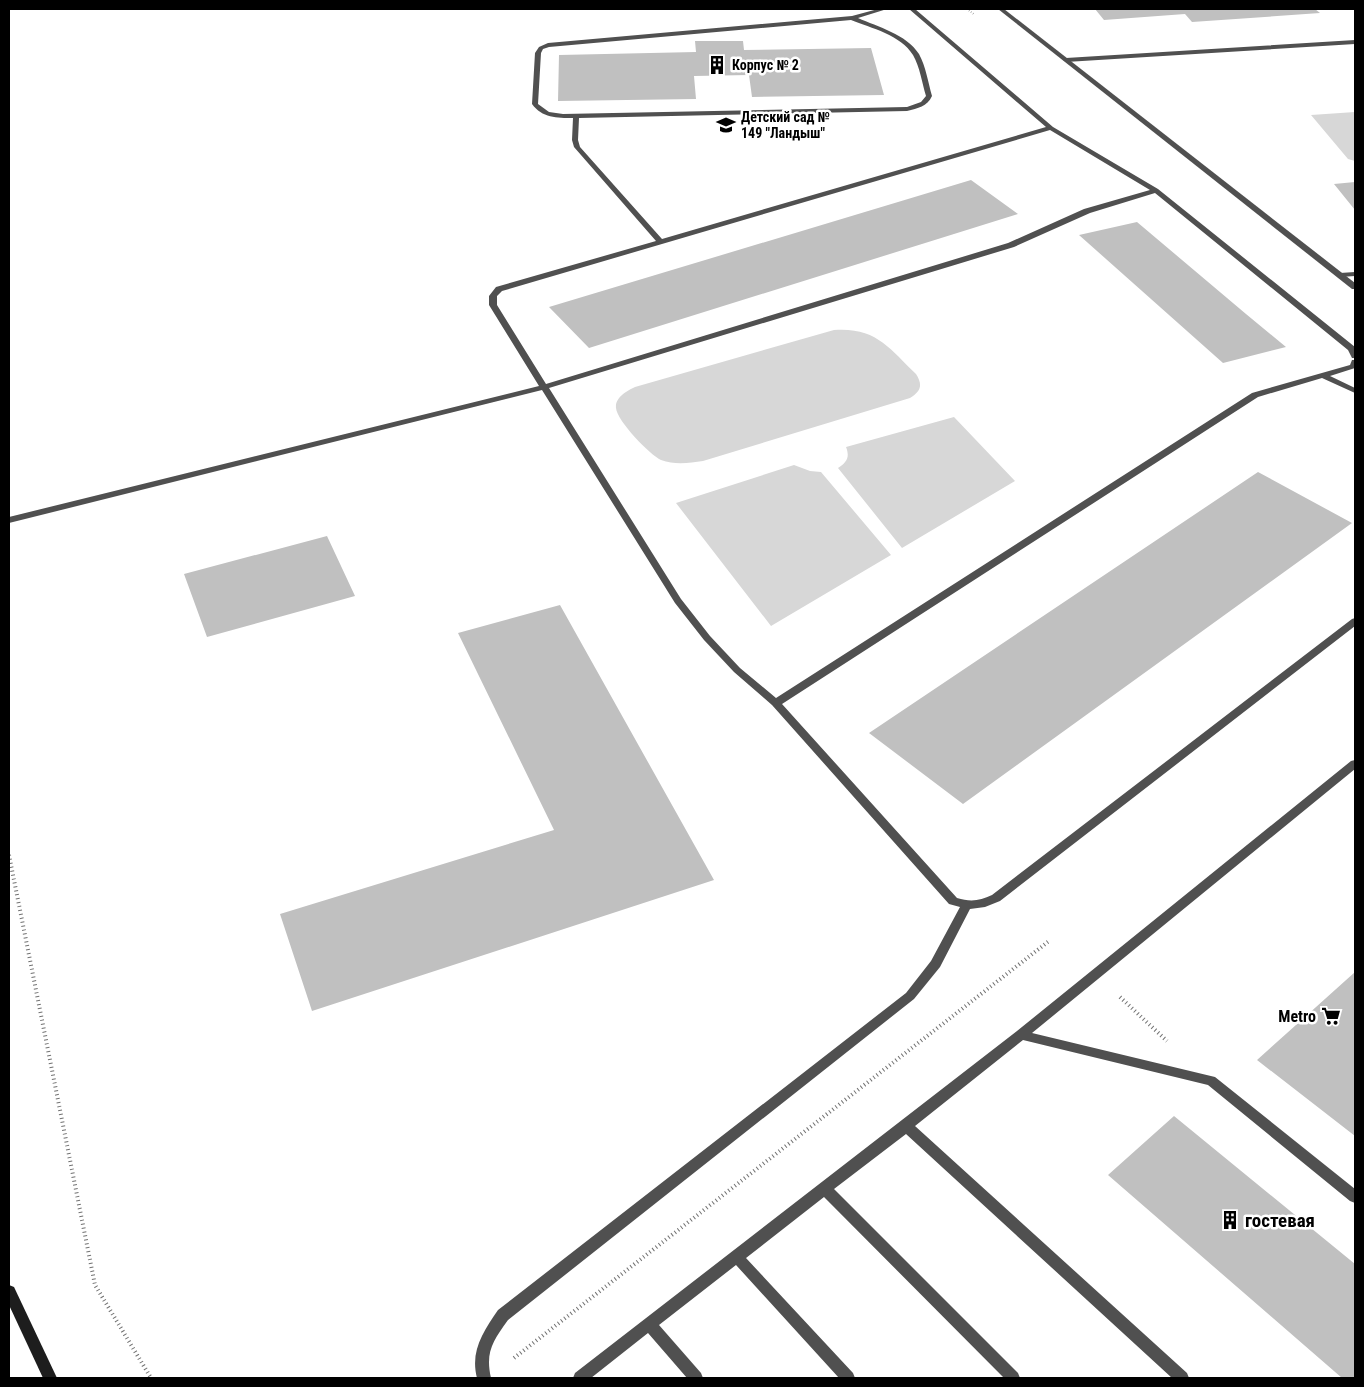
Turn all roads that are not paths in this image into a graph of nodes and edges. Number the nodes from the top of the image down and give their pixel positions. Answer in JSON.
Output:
{"nodes":[{"id":1,"x":884,"y":9,"type":"edge"},
{"id":2,"x":912,"y":9,"type":"edge"},
{"id":3,"x":1001,"y":9,"type":"edge"},
{"id":4,"x":852,"y":18,"type":"junction"},
{"id":5,"x":1355,"y":42,"type":"edge"},
{"id":6,"x":1066,"y":60,"type":"junction"},
{"id":7,"x":576,"y":116,"type":"junction"},
{"id":8,"x":1051,"y":128,"type":"junction"},
{"id":9,"x":1156,"y":190,"type":"junction"},
{"id":10,"x":661,"y":242,"type":"junction"},
{"id":11,"x":1355,"y":274,"type":"edge"},
{"id":12,"x":1340,"y":275,"type":"junction"},
{"id":13,"x":1355,"y":287,"type":"edge"},
{"id":14,"x":1355,"y":356,"type":"edge"},
{"id":15,"x":1355,"y":362,"type":"edge"},
{"id":16,"x":1322,"y":375,"type":"junction"},
{"id":17,"x":544,"y":387,"type":"junction"},
{"id":18,"x":1355,"y":392,"type":"edge"},
{"id":19,"x":9,"y":520,"type":"edge"},
{"id":20,"x":1355,"y":621,"type":"edge"},
{"id":21,"x":776,"y":703,"type":"junction"},
{"id":22,"x":1355,"y":764,"type":"edge"},
{"id":23,"x":966,"y":906,"type":"junction"},
{"id":24,"x":1022,"y":1035,"type":"junction"},
{"id":25,"x":906,"y":1126,"type":"junction"},
{"id":26,"x":825,"y":1189,"type":"junction"},
{"id":27,"x":1355,"y":1197,"type":"edge"},
{"id":28,"x":736,"y":1257,"type":"junction"},
{"id":29,"x":9,"y":1291,"type":"edge"},
{"id":30,"x":649,"y":1324,"type":"junction"},
{"id":31,"x":50,"y":1378,"type":"edge"},
{"id":32,"x":484,"y":1378,"type":"edge"},
{"id":33,"x":580,"y":1378,"type":"edge"},
{"id":34,"x":696,"y":1378,"type":"edge"},
{"id":35,"x":848,"y":1378,"type":"edge"},
{"id":36,"x":1013,"y":1378,"type":"edge"},
{"id":37,"x":1182,"y":1378,"type":"edge"}],
"edges":[{"from":1,"to":4,"type":"street"},
{"from":2,"to":8,"type":"street"},
{"from":3,"to":6,"type":"street"},
{"from":4,"to":7,"type":"street"},
{"from":4,"to":7,"type":"street"},
{"from":5,"to":6,"type":"street"},
{"from":6,"to":12,"type":"street"},
{"from":7,"to":10,"type":"street"},
{"from":8,"to":9,"type":"street"},
{"from":8,"to":10,"type":"street"},
{"from":9,"to":14,"type":"street"},
{"from":9,"to":17,"type":"street"},
{"from":10,"to":17,"type":"street"},
{"from":11,"to":12,"type":"street"},
{"from":12,"to":13,"type":"street"},
{"from":15,"to":16,"type":"street"},
{"from":16,"to":18,"type":"street"},
{"from":16,"to":21,"type":"street"},
{"from":17,"to":19,"type":"street"},
{"from":17,"to":21,"type":"street"},
{"from":20,"to":23,"type":"street"},
{"from":21,"to":23,"type":"street"},
{"from":22,"to":24,"type":"street"},
{"from":23,"to":32,"type":"street"},
{"from":24,"to":25,"type":"street"},
{"from":24,"to":27,"type":"street"},
{"from":25,"to":26,"type":"street"},
{"from":25,"to":37,"type":"street"},
{"from":26,"to":28,"type":"street"},
{"from":26,"to":36,"type":"street"},
{"from":28,"to":30,"type":"street"},
{"from":28,"to":35,"type":"street"},
{"from":29,"to":31,"type":"main road"},
{"from":30,"to":33,"type":"street"},
{"from":30,"to":34,"type":"street"}]}
